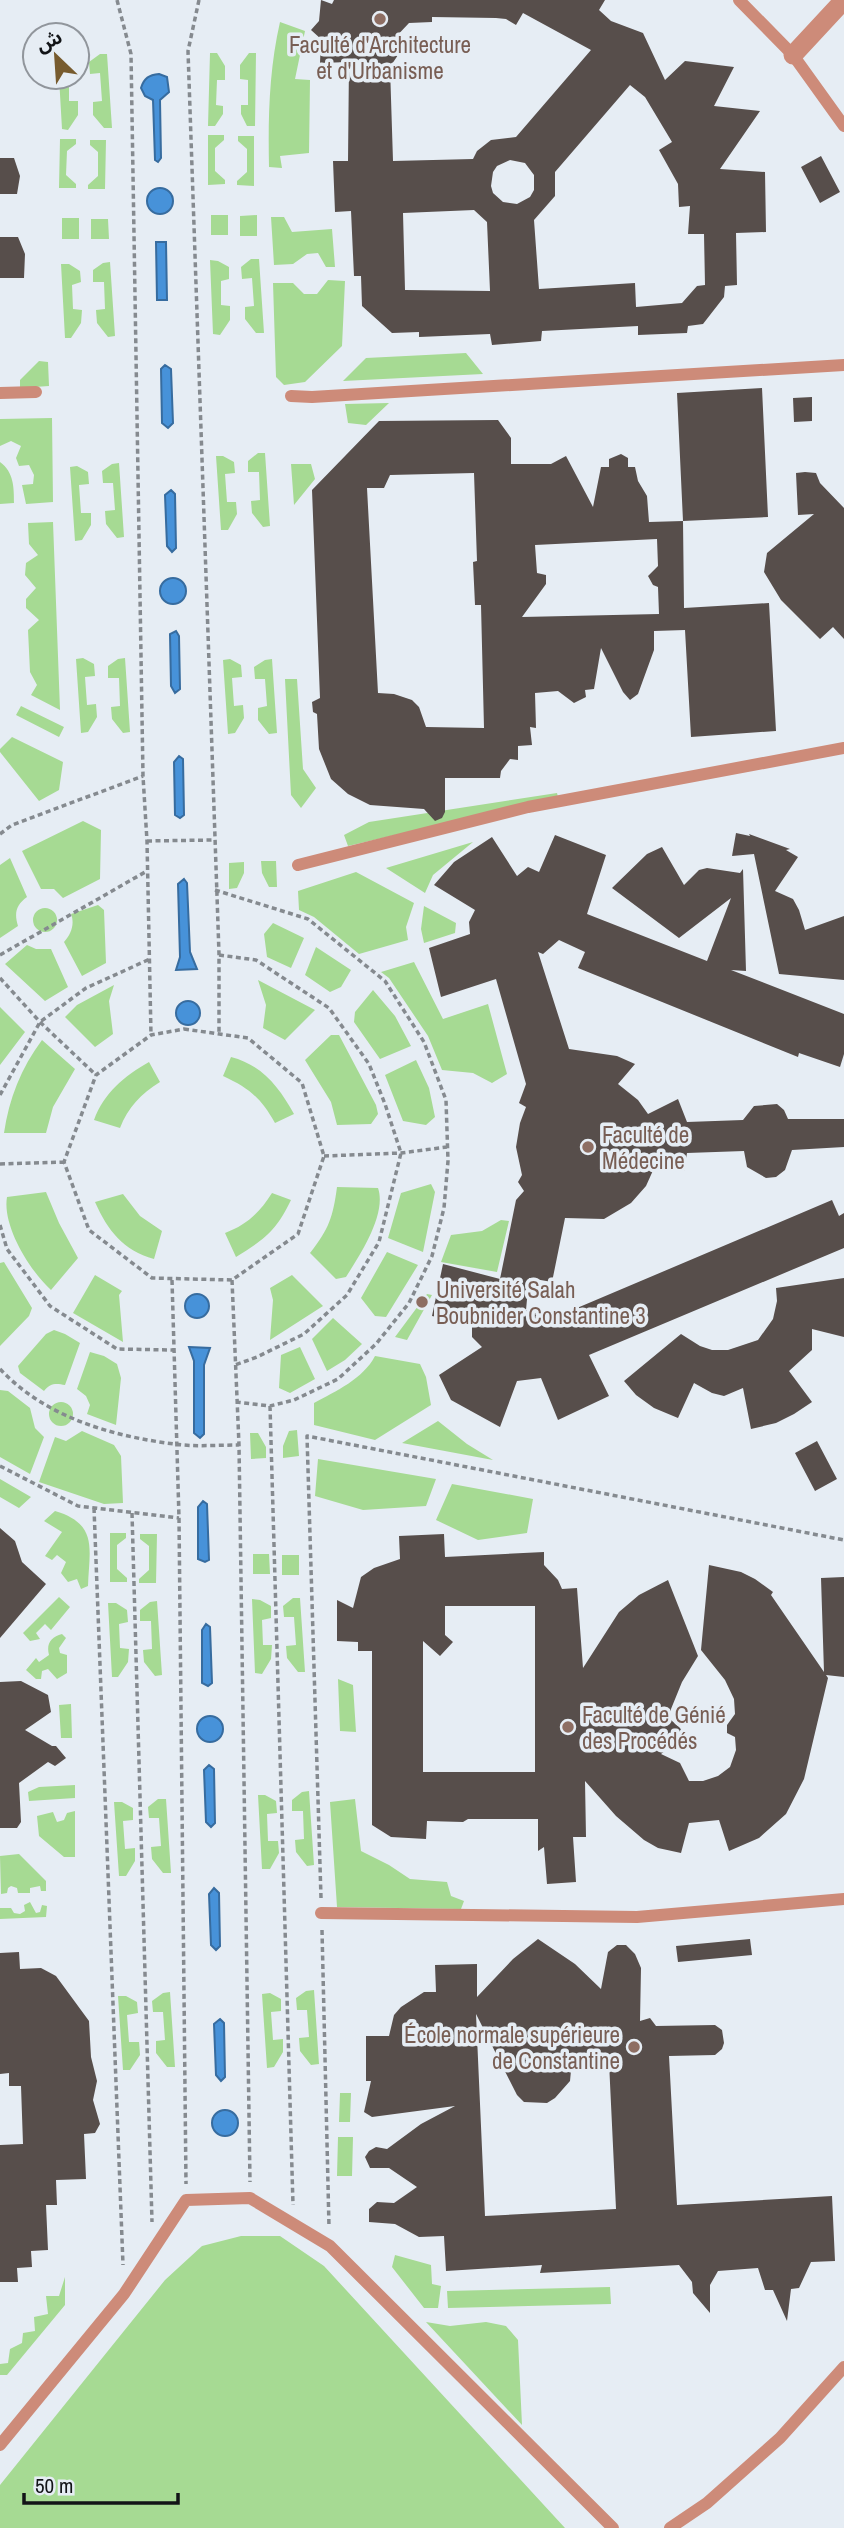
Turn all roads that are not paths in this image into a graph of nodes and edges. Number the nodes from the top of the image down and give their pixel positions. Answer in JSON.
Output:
{"nodes":[{"id":1,"x":739,"y":0,"type":"edge"},
{"id":2,"x":844,"y":0,"type":"edge"},
{"id":3,"x":793,"y":55,"type":"junction"},
{"id":4,"x":844,"y":126,"type":"edge"},
{"id":5,"x":844,"y":365,"type":"edge"},
{"id":6,"x":36,"y":392,"type":"dead end"},
{"id":7,"x":0,"y":393,"type":"edge"},
{"id":8,"x":291,"y":396,"type":"dead end"},
{"id":9,"x":844,"y":748,"type":"edge"},
{"id":10,"x":298,"y":865,"type":"dead end"},
{"id":11,"x":844,"y":1899,"type":"edge"},
{"id":12,"x":321,"y":1913,"type":"road end"},
{"id":13,"x":844,"y":2367,"type":"edge"},
{"id":14,"x":0,"y":2445,"type":"edge"},
{"id":15,"x":613,"y":2528,"type":"edge"},
{"id":16,"x":670,"y":2528,"type":"edge"}],
"edges":[{"from":1,"to":3,"type":"lane"},
{"from":2,"to":3,"type":"street"},
{"from":3,"to":4,"type":"lane"},
{"from":5,"to":8,"type":"lane"},
{"from":6,"to":7,"type":"lane"},
{"from":9,"to":10,"type":"lane"},
{"from":11,"to":12,"type":"lane"},
{"from":13,"to":16,"type":"lane"},
{"from":14,"to":15,"type":"lane"}]}
